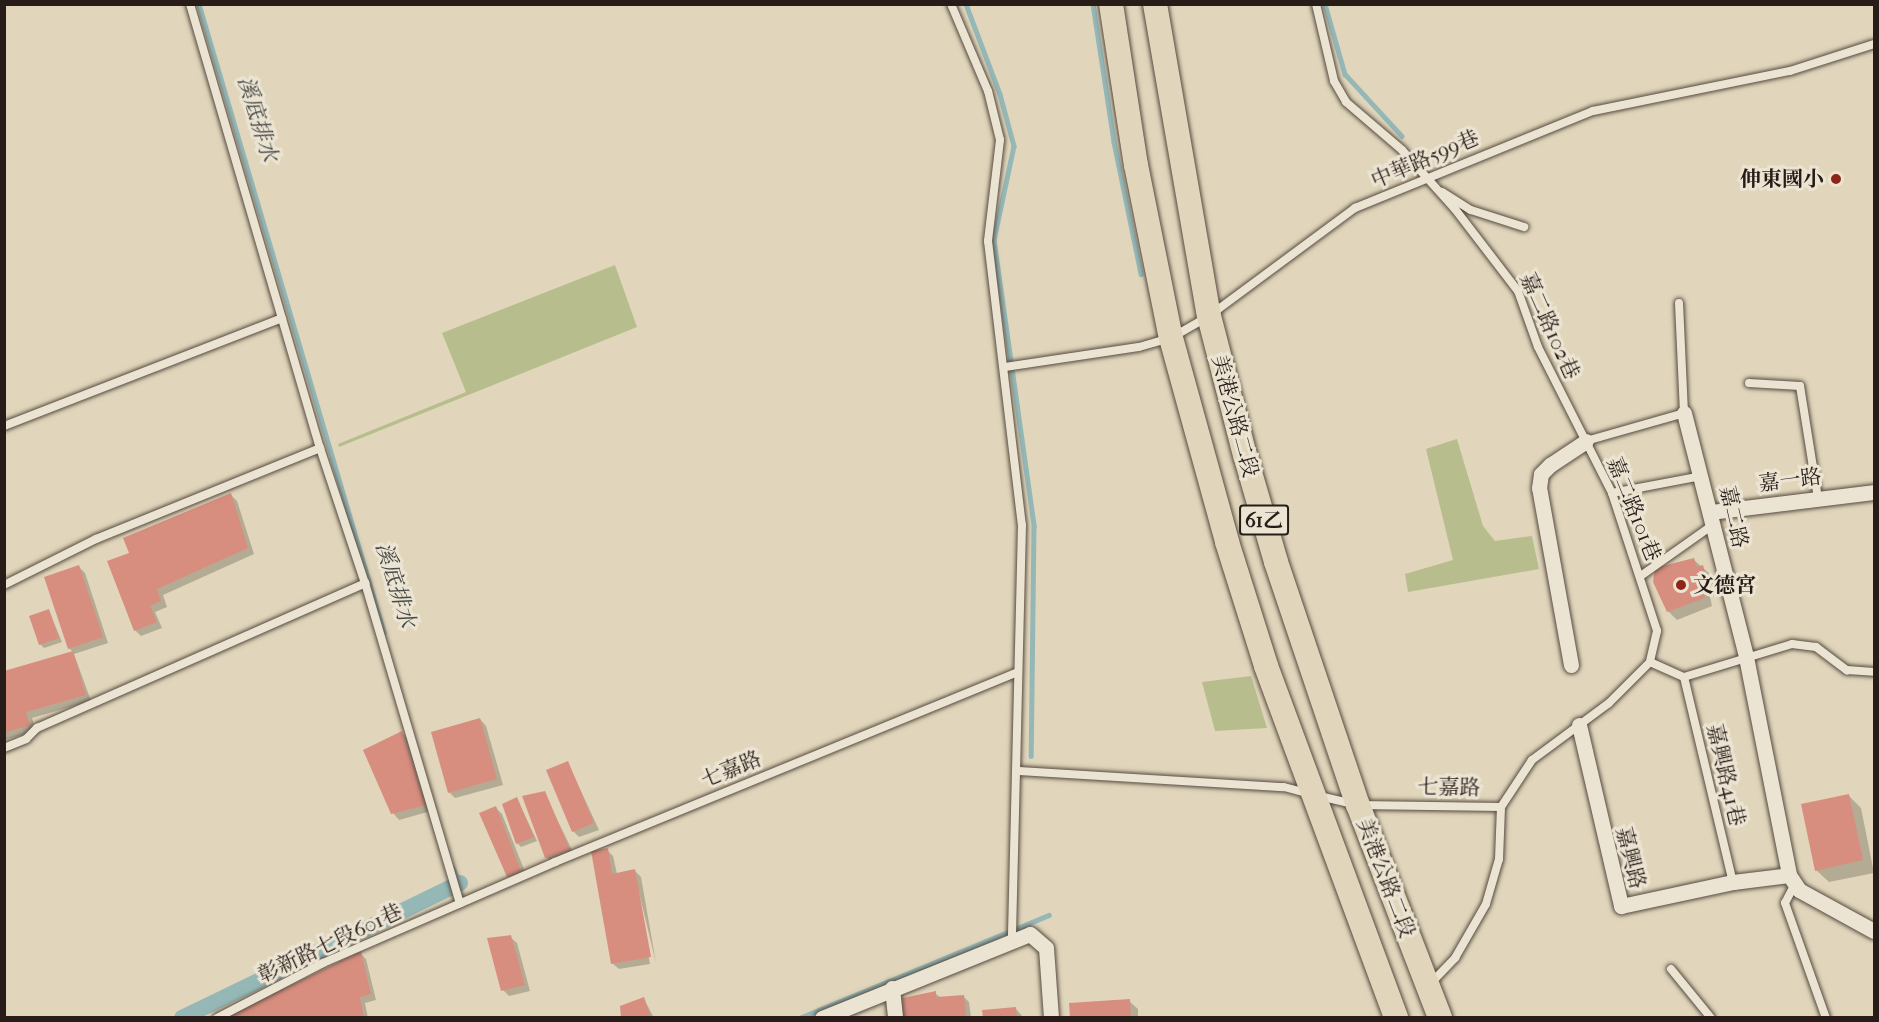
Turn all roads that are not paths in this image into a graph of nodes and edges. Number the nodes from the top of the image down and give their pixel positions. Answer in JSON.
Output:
{"nodes":[{"id":1,"x":190,"y":4,"type":"edge"},
{"id":2,"x":951,"y":4,"type":"edge"},
{"id":3,"x":1111,"y":4,"type":"edge"},
{"id":4,"x":1155,"y":4,"type":"edge"},
{"id":5,"x":1316,"y":4,"type":"edge"},
{"id":6,"x":1875,"y":44,"type":"edge"},
{"id":7,"x":1424,"y":179,"type":"junction"},
{"id":8,"x":1438,"y":190,"type":"junction"},
{"id":9,"x":1524,"y":227,"type":"dead end"},
{"id":10,"x":1679,"y":303,"type":"dead end"},
{"id":11,"x":1209,"y":315,"type":"junction"},
{"id":12,"x":282,"y":318,"type":"junction"},
{"id":13,"x":1171,"y":338,"type":"junction"},
{"id":14,"x":1005,"y":367,"type":"junction"},
{"id":15,"x":1749,"y":383,"type":"dead end"},
{"id":16,"x":1684,"y":413,"type":"junction"},
{"id":17,"x":4,"y":426,"type":"edge"},
{"id":18,"x":1586,"y":441,"type":"junction"},
{"id":19,"x":320,"y":448,"type":"junction"},
{"id":20,"x":1702,"y":476,"type":"junction"},
{"id":21,"x":1875,"y":492,"type":"edge"},
{"id":22,"x":1612,"y":493,"type":"junction"},
{"id":23,"x":1818,"y":498,"type":"junction"},
{"id":24,"x":1713,"y":518,"type":"junction"},
{"id":25,"x":1642,"y":575,"type":"junction"},
{"id":26,"x":365,"y":583,"type":"junction"},
{"id":27,"x":4,"y":585,"type":"edge"},
{"id":28,"x":1746,"y":657,"type":"junction"},
{"id":29,"x":1650,"y":662,"type":"junction"},
{"id":30,"x":1571,"y":665,"type":"dead end"},
{"id":31,"x":1018,"y":672,"type":"junction"},
{"id":32,"x":1875,"y":672,"type":"edge"},
{"id":33,"x":1684,"y":677,"type":"junction"},
{"id":34,"x":1579,"y":725,"type":"junction"},
{"id":35,"x":4,"y":748,"type":"edge"},
{"id":36,"x":1019,"y":771,"type":"junction"},
{"id":37,"x":1311,"y":794,"type":"junction"},
{"id":38,"x":1358,"y":805,"type":"junction"},
{"id":39,"x":1501,"y":807,"type":"junction"},
{"id":40,"x":1792,"y":880,"type":"junction"},
{"id":41,"x":1733,"y":882,"type":"junction"},
{"id":42,"x":460,"y":903,"type":"junction"},
{"id":43,"x":1875,"y":931,"type":"edge"},
{"id":44,"x":1012,"y":938,"type":"junction"},
{"id":45,"x":1671,"y":969,"type":"dead end"},
{"id":46,"x":1428,"y":987,"type":"junction"},
{"id":47,"x":892,"y":988,"type":"junction"},
{"id":48,"x":217,"y":1017,"type":"edge"},
{"id":49,"x":822,"y":1017,"type":"edge"},
{"id":50,"x":895,"y":1017,"type":"edge"},
{"id":51,"x":1052,"y":1017,"type":"edge"},
{"id":52,"x":1396,"y":1017,"type":"edge"},
{"id":53,"x":1440,"y":1017,"type":"edge"},
{"id":54,"x":1711,"y":1017,"type":"edge"},
{"id":55,"x":1826,"y":1017,"type":"edge"}],
"edges":[{"from":1,"to":12,"type":"lane"},
{"from":2,"to":14,"type":"lane"},
{"from":3,"to":13,"type":"main road","name":"美港公路二段","number":"61乙"},
{"from":4,"to":11,"type":"main road","name":"美港公路二段","number":"61乙"},
{"from":5,"to":7,"type":"lane","name":"嘉二路102巷"},
{"from":6,"to":7,"type":"lane","name":"中華路599巷"},
{"from":7,"to":8,"type":"lane","name":"嘉二路102巷"},
{"from":7,"to":11,"type":"lane","name":"中華路599巷"},
{"from":8,"to":9,"type":"lane"},
{"from":8,"to":18,"type":"lane","name":"嘉二路102巷"},
{"from":10,"to":16,"type":"lane"},
{"from":11,"to":13,"type":"lane","name":"中華路599巷"},
{"from":11,"to":38,"type":"main road","name":"美港公路二段","number":"61乙"},
{"from":12,"to":17,"type":"lane"},
{"from":12,"to":19,"type":"lane"},
{"from":13,"to":14,"type":"lane","name":"中華路599巷"},
{"from":13,"to":37,"type":"main road","name":"美港公路二段","number":"61乙"},
{"from":14,"to":31,"type":"lane"},
{"from":15,"to":23,"type":"lane"},
{"from":16,"to":18,"type":"lane"},
{"from":16,"to":20,"type":"street","name":"嘉二路"},
{"from":18,"to":22,"type":"lane","name":"嘉二路101巷"},
{"from":18,"to":30,"type":"street"},
{"from":19,"to":26,"type":"lane"},
{"from":19,"to":27,"type":"lane"},
{"from":20,"to":22,"type":"lane"},
{"from":20,"to":24,"type":"street","name":"嘉二路"},
{"from":21,"to":23,"type":"street","name":"嘉一路"},
{"from":22,"to":25,"type":"lane","name":"嘉二路101巷"},
{"from":23,"to":24,"type":"street","name":"嘉一路"},
{"from":24,"to":25,"type":"lane"},
{"from":24,"to":28,"type":"street","name":"嘉二路"},
{"from":25,"to":29,"type":"lane","name":"嘉二路101巷"},
{"from":26,"to":35,"type":"lane"},
{"from":26,"to":42,"type":"lane"},
{"from":28,"to":32,"type":"lane"},
{"from":28,"to":33,"type":"lane"},
{"from":28,"to":40,"type":"street","name":"嘉二路"},
{"from":29,"to":33,"type":"lane"},
{"from":29,"to":34,"type":"lane","name":"七嘉路"},
{"from":31,"to":36,"type":"lane"},
{"from":31,"to":42,"type":"lane","name":"七嘉路"},
{"from":33,"to":41,"type":"lane","name":"嘉興路41巷"},
{"from":34,"to":39,"type":"lane","name":"七嘉路"},
{"from":34,"to":41,"type":"street","name":"嘉興路"},
{"from":36,"to":37,"type":"lane","name":"七嘉路"},
{"from":36,"to":44,"type":"lane"},
{"from":37,"to":38,"type":"lane","name":"七嘉路"},
{"from":37,"to":52,"type":"main road","name":"美港公路二段","number":"61乙"},
{"from":38,"to":39,"type":"lane","name":"七嘉路"},
{"from":38,"to":46,"type":"main road","name":"美港公路二段","number":"61乙"},
{"from":39,"to":46,"type":"lane"},
{"from":40,"to":41,"type":"street","name":"嘉興路"},
{"from":40,"to":43,"type":"street"},
{"from":40,"to":55,"type":"lane"},
{"from":42,"to":48,"type":"lane","name":"彰新路七段601巷"},
{"from":44,"to":47,"type":"street"},
{"from":44,"to":51,"type":"street"},
{"from":45,"to":54,"type":"lane"},
{"from":46,"to":53,"type":"main road","name":"美港公路二段","number":"61乙"},
{"from":47,"to":49,"type":"street"},
{"from":47,"to":50,"type":"street"}]}
